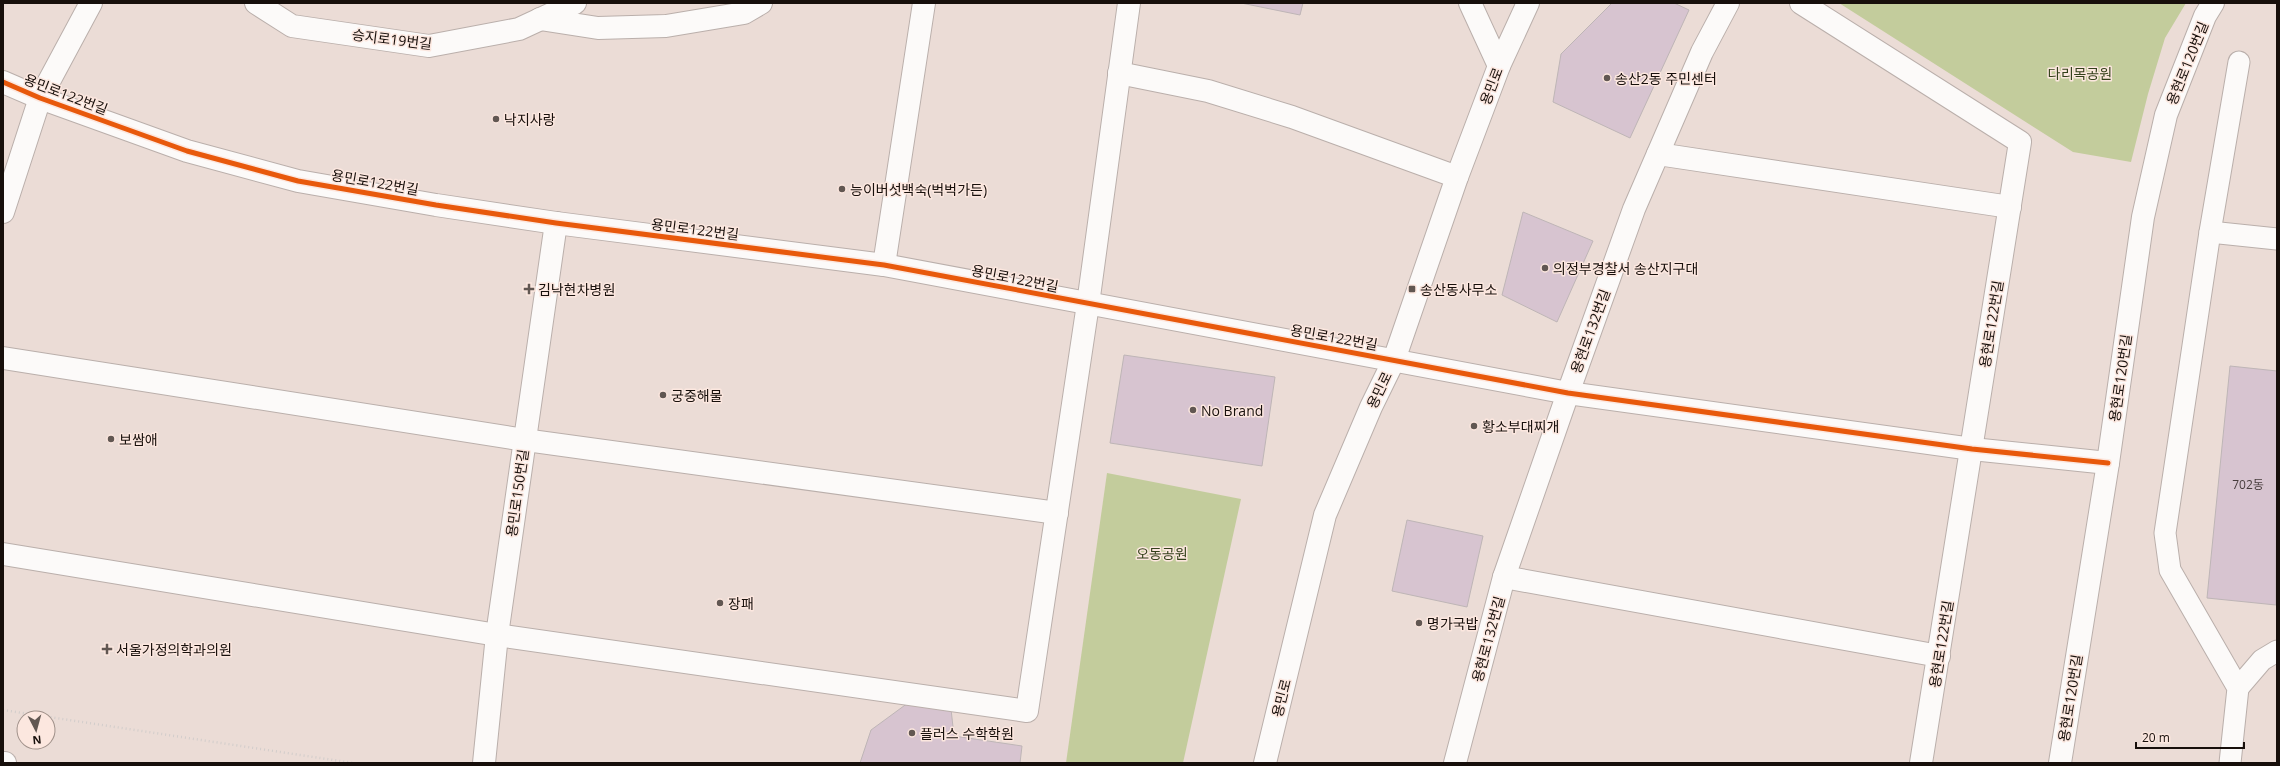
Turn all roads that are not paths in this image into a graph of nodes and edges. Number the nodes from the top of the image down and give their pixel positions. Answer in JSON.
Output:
{"nodes":[{"id":1,"x":91,"y":3,"type":"edge"},
{"id":2,"x":256,"y":3,"type":"edge"},
{"id":3,"x":574,"y":3,"type":"edge"},
{"id":4,"x":761,"y":3,"type":"edge"},
{"id":5,"x":924,"y":3,"type":"edge"},
{"id":6,"x":1129,"y":3,"type":"edge"},
{"id":7,"x":1470,"y":3,"type":"edge"},
{"id":8,"x":1528,"y":3,"type":"edge"},
{"id":9,"x":1728,"y":3,"type":"edge"},
{"id":10,"x":1801,"y":3,"type":"edge"},
{"id":11,"x":2213,"y":3,"type":"edge"},
{"id":12,"x":540,"y":19,"type":"junction"},
{"id":13,"x":2239,"y":62,"type":"dead end"},
{"id":14,"x":1499,"y":66,"type":"junction"},
{"id":15,"x":1119,"y":73,"type":"junction"},
{"id":16,"x":3,"y":82,"type":"edge"},
{"id":17,"x":40,"y":98,"type":"junction"},
{"id":18,"x":1658,"y":154,"type":"junction"},
{"id":19,"x":1457,"y":177,"type":"junction"},
{"id":20,"x":2010,"y":207,"type":"junction"},
{"id":21,"x":3,"y":212,"type":"edge"},
{"id":22,"x":556,"y":223,"type":"junction"},
{"id":23,"x":2210,"y":232,"type":"junction"},
{"id":24,"x":2277,"y":239,"type":"edge"},
{"id":25,"x":884,"y":265,"type":"junction"},
{"id":26,"x":1088,"y":304,"type":"junction"},
{"id":27,"x":3,"y":358,"type":"edge"},
{"id":28,"x":1394,"y":360,"type":"junction"},
{"id":29,"x":1568,"y":393,"type":"junction"},
{"id":30,"x":525,"y":440,"type":"junction"},
{"id":31,"x":1972,"y":449,"type":"junction"},
{"id":32,"x":2108,"y":463,"type":"junction"},
{"id":33,"x":1057,"y":514,"type":"junction"},
{"id":34,"x":3,"y":554,"type":"edge"},
{"id":35,"x":1504,"y":577,"type":"junction"},
{"id":36,"x":498,"y":635,"type":"junction"},
{"id":37,"x":2277,"y":651,"type":"edge"},
{"id":38,"x":1939,"y":656,"type":"junction"},
{"id":39,"x":2238,"y":688,"type":"junction"},
{"id":40,"x":484,"y":763,"type":"edge"},
{"id":41,"x":1266,"y":763,"type":"edge"},
{"id":42,"x":1455,"y":763,"type":"edge"},
{"id":43,"x":1921,"y":763,"type":"edge"},
{"id":44,"x":2060,"y":763,"type":"edge"},
{"id":45,"x":2230,"y":763,"type":"edge"}],
"edges":[{"from":1,"to":17,"type":"street"},
{"from":2,"to":12,"type":"street","name":"승지로19번길"},
{"from":3,"to":12,"type":"street","name":"승지로19번길"},
{"from":4,"to":12,"type":"street"},
{"from":5,"to":25,"type":"street"},
{"from":6,"to":15,"type":"street"},
{"from":7,"to":14,"type":"street"},
{"from":8,"to":14,"type":"street","name":"용민로"},
{"from":9,"to":18,"type":"street","name":"용현로132번길"},
{"from":10,"to":20,"type":"street","name":"용현로122번길"},
{"from":11,"to":32,"type":"street","name":"용현로120번길"},
{"from":13,"to":23,"type":"lane"},
{"from":14,"to":19,"type":"street","name":"용민로"},
{"from":15,"to":19,"type":"street"},
{"from":15,"to":26,"type":"street"},
{"from":16,"to":17,"type":"street","name":"용민로122번길"},
{"from":17,"to":21,"type":"street"},
{"from":17,"to":22,"type":"street","name":"용민로122번길"},
{"from":18,"to":20,"type":"street"},
{"from":18,"to":29,"type":"street","name":"용현로132번길"},
{"from":19,"to":28,"type":"street","name":"용민로"},
{"from":20,"to":31,"type":"street","name":"용현로122번길"},
{"from":22,"to":25,"type":"street","name":"용민로122번길"},
{"from":22,"to":30,"type":"street","name":"용민로150번길"},
{"from":23,"to":24,"type":"lane"},
{"from":23,"to":39,"type":"lane"},
{"from":25,"to":26,"type":"street","name":"용민로122번길"},
{"from":26,"to":28,"type":"street","name":"용민로122번길"},
{"from":26,"to":33,"type":"street"},
{"from":27,"to":30,"type":"street"},
{"from":28,"to":29,"type":"street","name":"용민로122번길"},
{"from":28,"to":41,"type":"street","name":"용민로"},
{"from":29,"to":31,"type":"street","name":"용민로122번길"},
{"from":29,"to":35,"type":"street","name":"용현로132번길"},
{"from":30,"to":33,"type":"street"},
{"from":30,"to":36,"type":"street","name":"용민로150번길"},
{"from":31,"to":32,"type":"street","name":"용민로122번길"},
{"from":31,"to":38,"type":"street","name":"용현로122번길"},
{"from":32,"to":44,"type":"street","name":"용현로120번길"},
{"from":33,"to":36,"type":"street"},
{"from":34,"to":36,"type":"street"},
{"from":35,"to":38,"type":"street"},
{"from":35,"to":42,"type":"street","name":"용현로132번길"},
{"from":36,"to":40,"type":"street","name":"용민로150번길"},
{"from":37,"to":39,"type":"lane"},
{"from":38,"to":43,"type":"street","name":"용현로122번길"},
{"from":39,"to":45,"type":"lane"}]}
